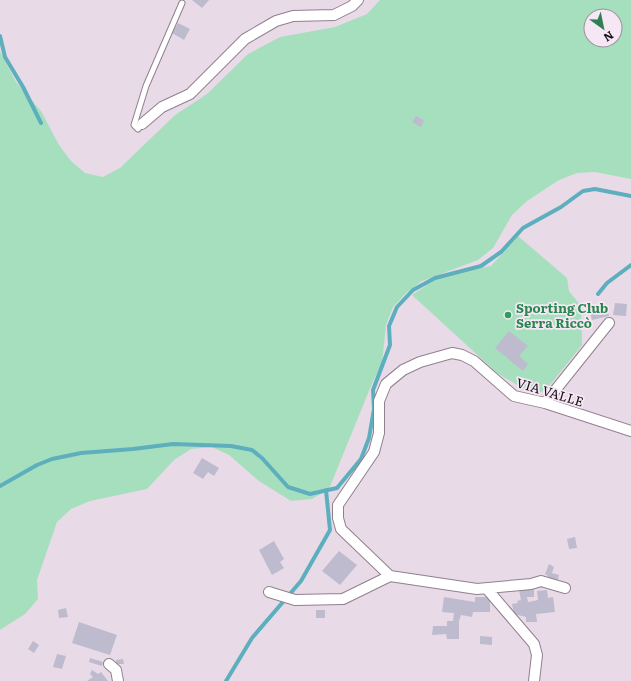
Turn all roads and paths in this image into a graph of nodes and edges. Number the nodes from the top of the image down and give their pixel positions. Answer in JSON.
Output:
{"nodes":[{"id":1,"x":358,"y":0,"type":"edge"},
{"id":2,"x":182,"y":3,"type":"dead end"},
{"id":3,"x":142,"y":124,"type":"joint"},
{"id":4,"x":609,"y":323,"type":"dead end"},
{"id":5,"x":545,"y":403,"type":"junction"},
{"id":6,"x":631,"y":431,"type":"edge"},
{"id":7,"x":390,"y":576,"type":"junction"},
{"id":8,"x":565,"y":588,"type":"dead end"},
{"id":9,"x":487,"y":589,"type":"junction"},
{"id":10,"x":269,"y":592,"type":"dead end"},
{"id":11,"x":109,"y":664,"type":"dead end"},
{"id":12,"x":118,"y":681,"type":"edge"},
{"id":13,"x":534,"y":681,"type":"edge"}],
"edges":[{"from":1,"to":3,"type":"street"},
{"from":2,"to":3,"type":"lane"},
{"from":4,"to":5,"type":"street"},
{"from":5,"to":6,"type":"street","name":"VIA VALLE"},
{"from":5,"to":7,"type":"street","name":"VIA VALLE"},
{"from":7,"to":9,"type":"street"},
{"from":7,"to":10,"type":"street"},
{"from":8,"to":9,"type":"street"},
{"from":9,"to":13,"type":"street"},
{"from":11,"to":12,"type":"street"}]}
